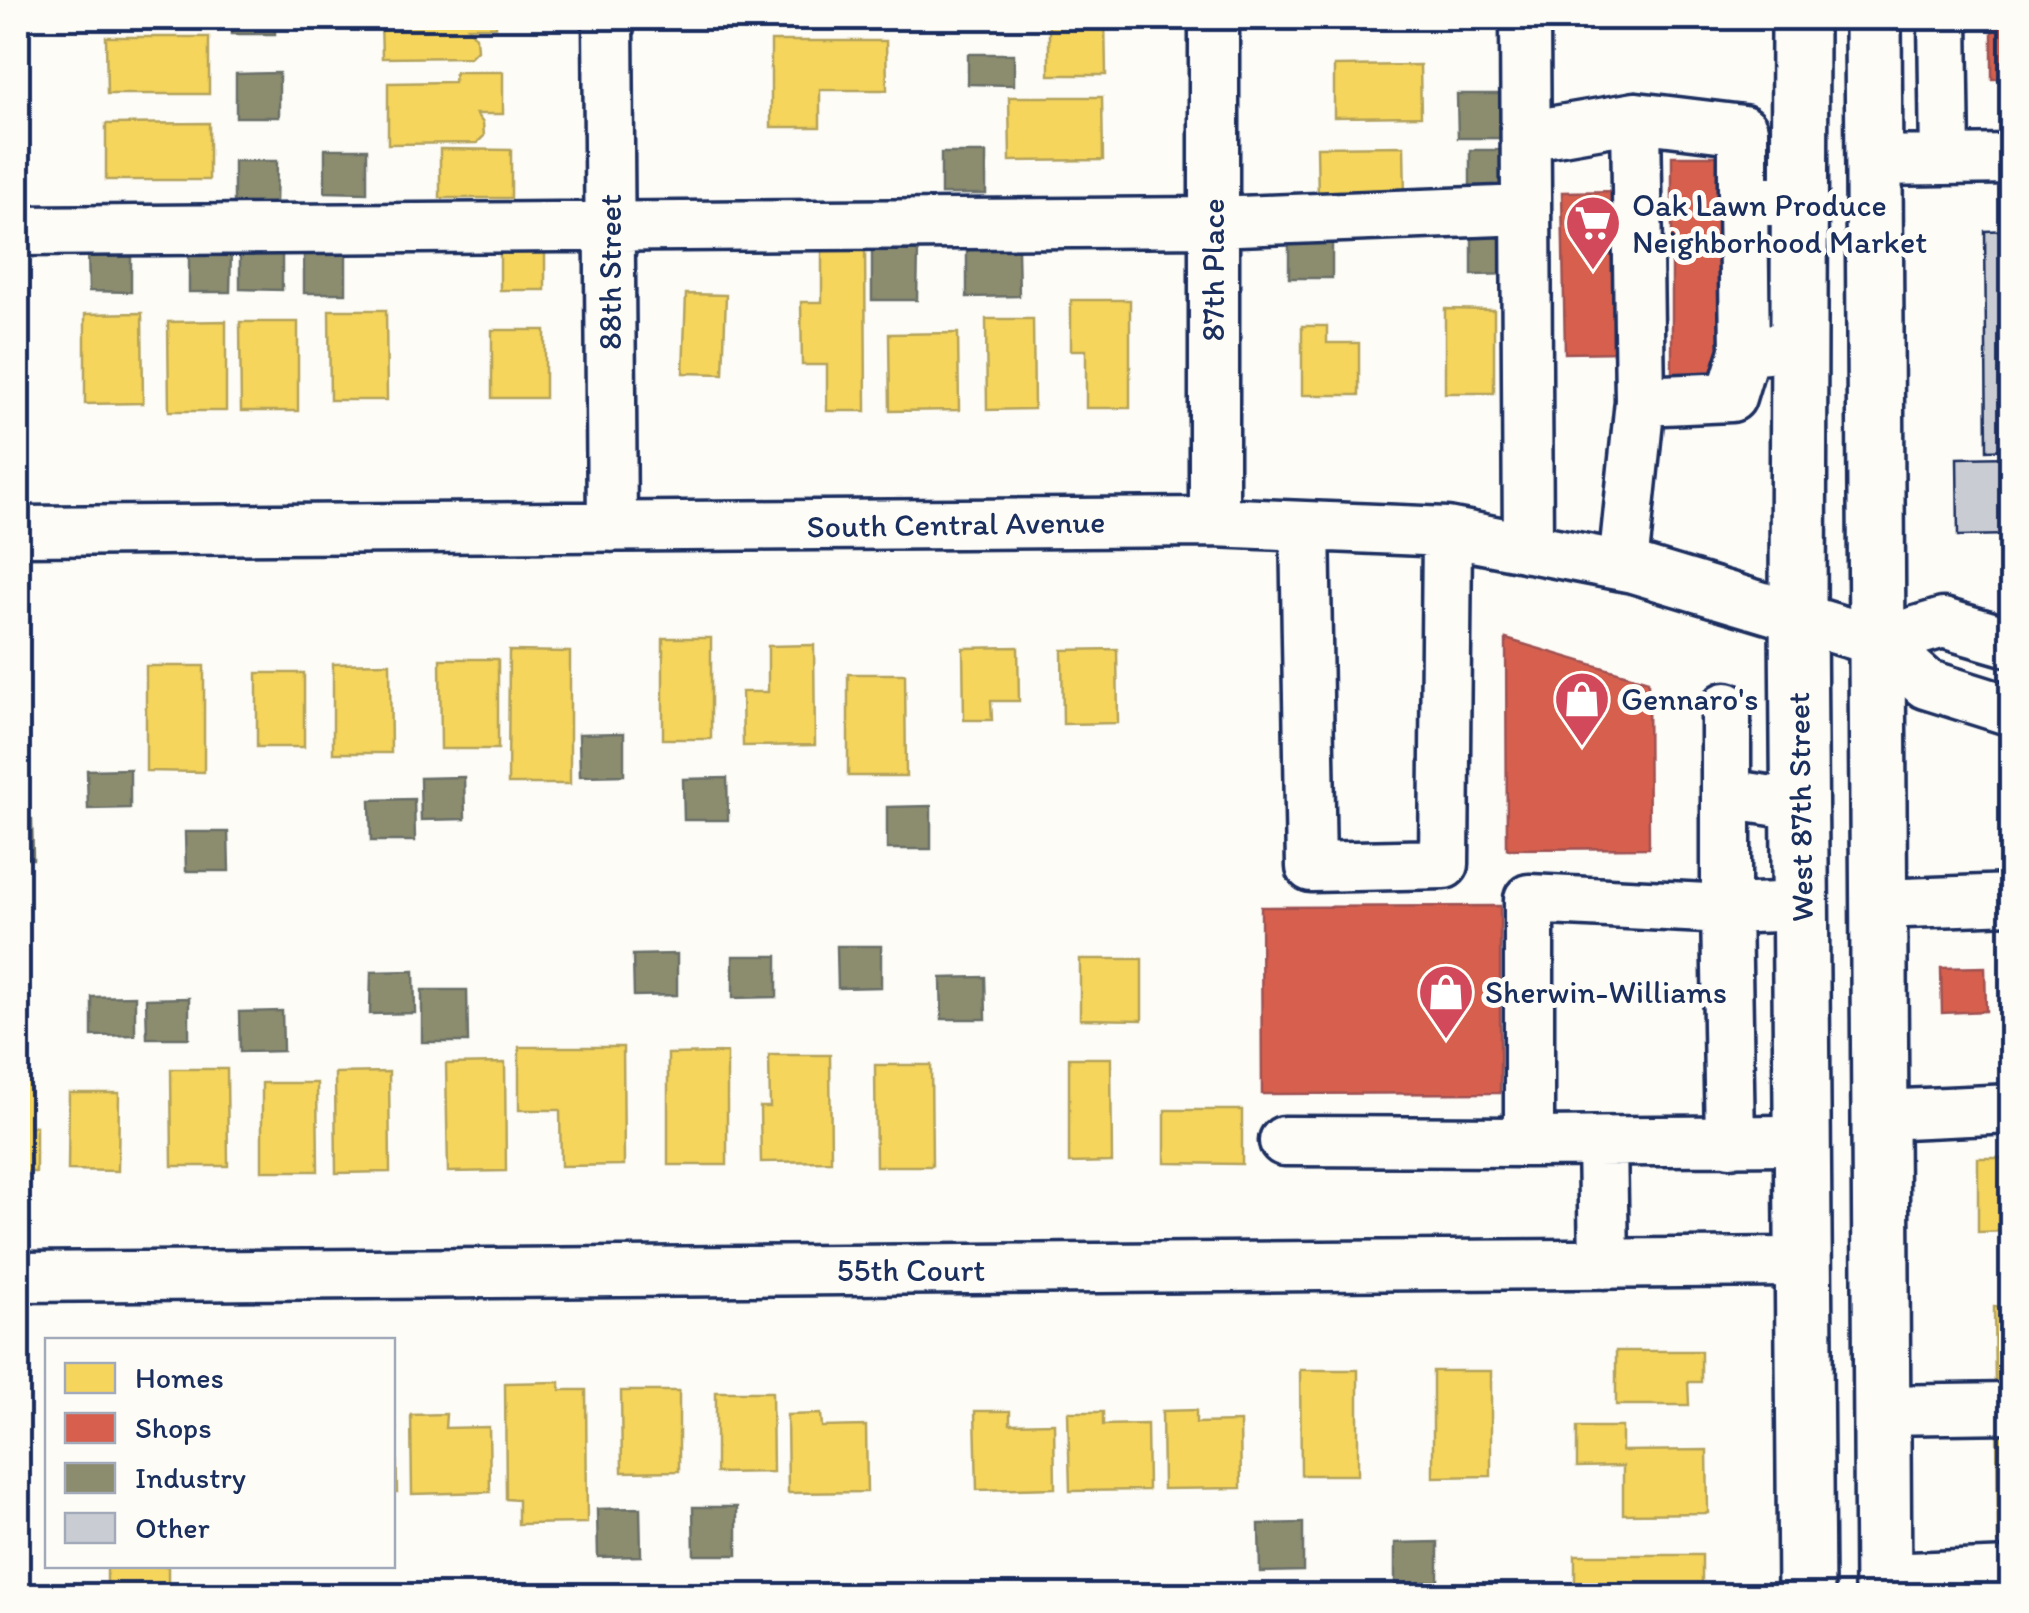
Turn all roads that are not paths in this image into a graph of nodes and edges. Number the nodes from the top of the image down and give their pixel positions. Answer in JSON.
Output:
{"nodes":[{"id":1,"x":608,"y":18,"type":"edge"},
{"id":2,"x":1214,"y":18,"type":"edge"},
{"id":3,"x":1526,"y":18,"type":"edge"},
{"id":4,"x":1800,"y":18,"type":"edge"},
{"id":5,"x":1873,"y":18,"type":"edge"},
{"id":6,"x":1944,"y":18,"type":"edge"},
{"id":7,"x":1636,"y":118,"type":"junction"},
{"id":8,"x":1526,"y":136,"type":"junction"},
{"id":9,"x":2012,"y":159,"type":"edge"},
{"id":10,"x":1945,"y":160,"type":"junction"},
{"id":11,"x":1874,"y":161,"type":"junction"},
{"id":12,"x":1743,"y":200,"type":"junction"},
{"id":13,"x":1801,"y":201,"type":"junction"},
{"id":14,"x":1526,"y":210,"type":"junction"},
{"id":15,"x":1213,"y":222,"type":"junction"},
{"id":16,"x":610,"y":226,"type":"junction"},
{"id":17,"x":18,"y":231,"type":"edge"},
{"id":18,"x":1800,"y":346,"type":"junction"},
{"id":19,"x":1745,"y":351,"type":"junction"},
{"id":20,"x":1640,"y":400,"type":"junction"},
{"id":21,"x":1214,"y":522,"type":"junction"},
{"id":22,"x":1305,"y":526,"type":"junction"},
{"id":23,"x":612,"y":527,"type":"junction"},
{"id":24,"x":18,"y":531,"type":"edge"},
{"id":25,"x":1446,"y":532,"type":"junction"},
{"id":26,"x":1528,"y":548,"type":"junction"},
{"id":27,"x":1623,"y":566,"type":"junction"},
{"id":28,"x":1798,"y":618,"type":"junction"},
{"id":29,"x":1879,"y":642,"type":"junction"},
{"id":30,"x":2012,"y":643,"type":"edge"},
{"id":31,"x":1726,"y":706,"type":"dead end"},
{"id":32,"x":2012,"y":711,"type":"edge"},
{"id":33,"x":1726,"y":794,"type":"junction"},
{"id":34,"x":1800,"y":805,"type":"junction"},
{"id":35,"x":2012,"y":898,"type":"edge"},
{"id":36,"x":1879,"y":904,"type":"junction"},
{"id":37,"x":1801,"y":906,"type":"junction"},
{"id":38,"x":1726,"y":909,"type":"junction"},
{"id":39,"x":2012,"y":1108,"type":"edge"},
{"id":40,"x":1880,"y":1115,"type":"junction"},
{"id":41,"x":1803,"y":1140,"type":"junction"},
{"id":42,"x":1284,"y":1141,"type":"dead end"},
{"id":43,"x":1529,"y":1142,"type":"junction"},
{"id":44,"x":1602,"y":1142,"type":"junction"},
{"id":45,"x":1730,"y":1142,"type":"junction"},
{"id":46,"x":1806,"y":1262,"type":"junction"},
{"id":47,"x":1604,"y":1264,"type":"junction"},
{"id":48,"x":18,"y":1278,"type":"edge"},
{"id":49,"x":2012,"y":1408,"type":"edge"},
{"id":50,"x":1882,"y":1410,"type":"junction"},
{"id":51,"x":2012,"y":1573,"type":"edge"},
{"id":52,"x":1883,"y":1587,"type":"edge"},
{"id":53,"x":1806,"y":1596,"type":"edge"}],
"edges":[{"from":1,"to":16,"type":"street","name":"88th Street"},
{"from":2,"to":15,"type":"street","name":"87th Place"},
{"from":3,"to":8,"type":"street"},
{"from":4,"to":13,"type":"main road","name":"West 87th Street"},
{"from":5,"to":11,"type":"main road"},
{"from":6,"to":10,"type":"street"},
{"from":7,"to":8,"type":"street"},
{"from":7,"to":12,"type":"street"},
{"from":7,"to":20,"type":"street"},
{"from":8,"to":14,"type":"street"},
{"from":9,"to":10,"type":"street"},
{"from":10,"to":11,"type":"street"},
{"from":11,"to":29,"type":"main road"},
{"from":12,"to":13,"type":"street"},
{"from":12,"to":19,"type":"street"},
{"from":13,"to":18,"type":"main road","name":"West 87th Street"},
{"from":14,"to":15,"type":"street"},
{"from":14,"to":26,"type":"street"},
{"from":15,"to":16,"type":"street"},
{"from":15,"to":21,"type":"street","name":"87th Place"},
{"from":16,"to":17,"type":"street"},
{"from":16,"to":23,"type":"street","name":"88th Street"},
{"from":18,"to":19,"type":"street"},
{"from":18,"to":28,"type":"main road","name":"West 87th Street"},
{"from":19,"to":20,"type":"street"},
{"from":20,"to":27,"type":"street"},
{"from":21,"to":22,"type":"street","name":"South Central Avenue"},
{"from":21,"to":23,"type":"street","name":"South Central Avenue"},
{"from":22,"to":25,"type":"street","name":"South Central Avenue"},
{"from":22,"to":25,"type":"street"},
{"from":23,"to":24,"type":"street","name":"South Central Avenue"},
{"from":25,"to":26,"type":"street","name":"South Central Avenue"},
{"from":26,"to":27,"type":"street","name":"South Central Avenue"},
{"from":27,"to":28,"type":"street","name":"South Central Avenue"},
{"from":28,"to":29,"type":"street","name":"South Central Avenue"},
{"from":28,"to":34,"type":"main road","name":"West 87th Street"},
{"from":29,"to":30,"type":"street"},
{"from":29,"to":32,"type":"street","name":"South Central Avenue"},
{"from":29,"to":36,"type":"main road"},
{"from":31,"to":33,"type":"street"},
{"from":33,"to":34,"type":"street"},
{"from":33,"to":38,"type":"street"},
{"from":34,"to":37,"type":"main road","name":"West 87th Street"},
{"from":35,"to":36,"type":"street"},
{"from":36,"to":40,"type":"main road"},
{"from":37,"to":38,"type":"street"},
{"from":37,"to":41,"type":"main road","name":"West 87th Street"},
{"from":38,"to":43,"type":"street"},
{"from":38,"to":45,"type":"street"},
{"from":39,"to":40,"type":"street"},
{"from":40,"to":50,"type":"main road"},
{"from":41,"to":45,"type":"street"},
{"from":41,"to":46,"type":"main road","name":"West 87th Street"},
{"from":42,"to":43,"type":"street"},
{"from":43,"to":44,"type":"street"},
{"from":44,"to":45,"type":"street"},
{"from":44,"to":47,"type":"street"},
{"from":46,"to":47,"type":"street","name":"55th Court"},
{"from":46,"to":53,"type":"main road","name":"West 87th Street"},
{"from":47,"to":48,"type":"street","name":"55th Court"},
{"from":49,"to":50,"type":"street"},
{"from":50,"to":52,"type":"main road"},
{"from":51,"to":52,"type":"street"}]}
